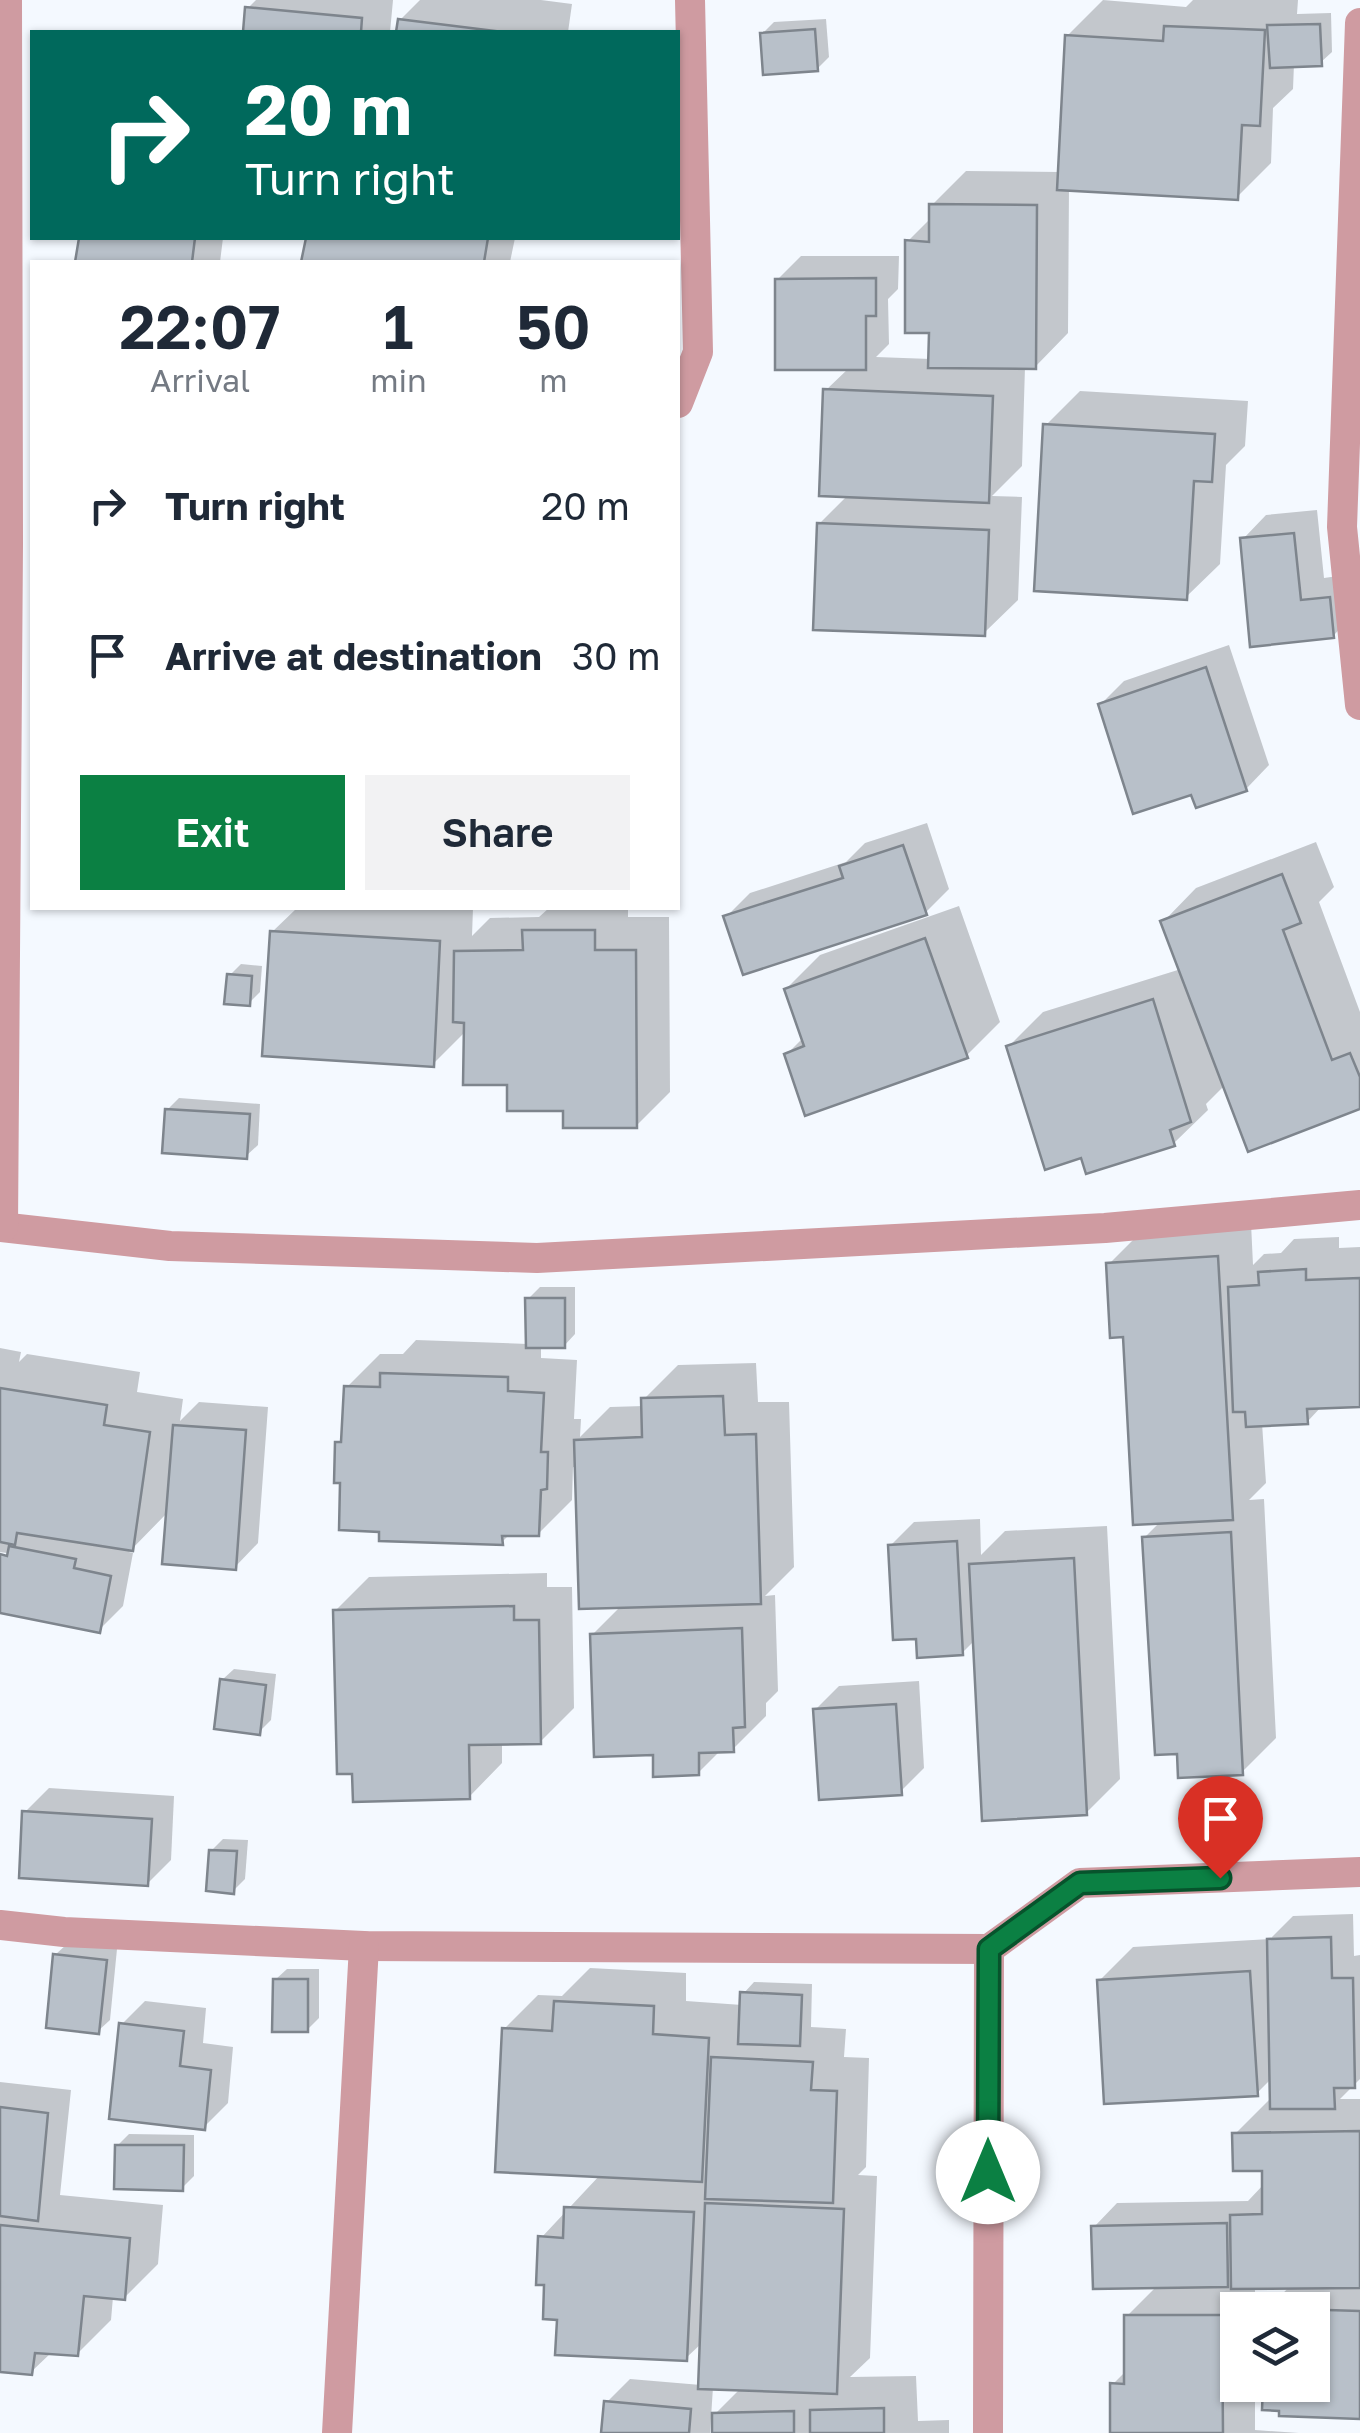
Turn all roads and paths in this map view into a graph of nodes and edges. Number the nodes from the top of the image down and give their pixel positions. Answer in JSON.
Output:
{"nodes":[{"id":1,"x":7,"y":0,"type":"edge"},
{"id":2,"x":690,"y":0,"type":"edge"},
{"id":3,"x":1360,"y":23,"type":"edge"},
{"id":4,"x":680,"y":398,"type":"edge"},
{"id":5,"x":1351,"y":527,"type":"edge"},
{"id":6,"x":14,"y":545,"type":"edge"},
{"id":7,"x":1360,"y":705,"type":"edge"},
{"id":8,"x":1360,"y":1205,"type":"edge"},
{"id":9,"x":1,"y":1227,"type":"edge"},
{"id":10,"x":1360,"y":1872,"type":"edge"},
{"id":11,"x":0,"y":1925,"type":"edge"},
{"id":12,"x":364,"y":1946,"type":"junction"},
{"id":13,"x":989,"y":1949,"type":"junction"},
{"id":14,"x":337,"y":2433,"type":"edge"},
{"id":15,"x":988,"y":2433,"type":"edge"}],
"edges":[{"from":1,"to":6,"type":"street"},
{"from":2,"to":4,"type":"street"},
{"from":3,"to":5,"type":"street"},
{"from":5,"to":7,"type":"street"},
{"from":6,"to":9,"type":"street"},
{"from":8,"to":9,"type":"street"},
{"from":10,"to":13,"type":"street"},
{"from":11,"to":12,"type":"street"},
{"from":12,"to":13,"type":"street"},
{"from":12,"to":14,"type":"street"},
{"from":13,"to":15,"type":"street"}]}
